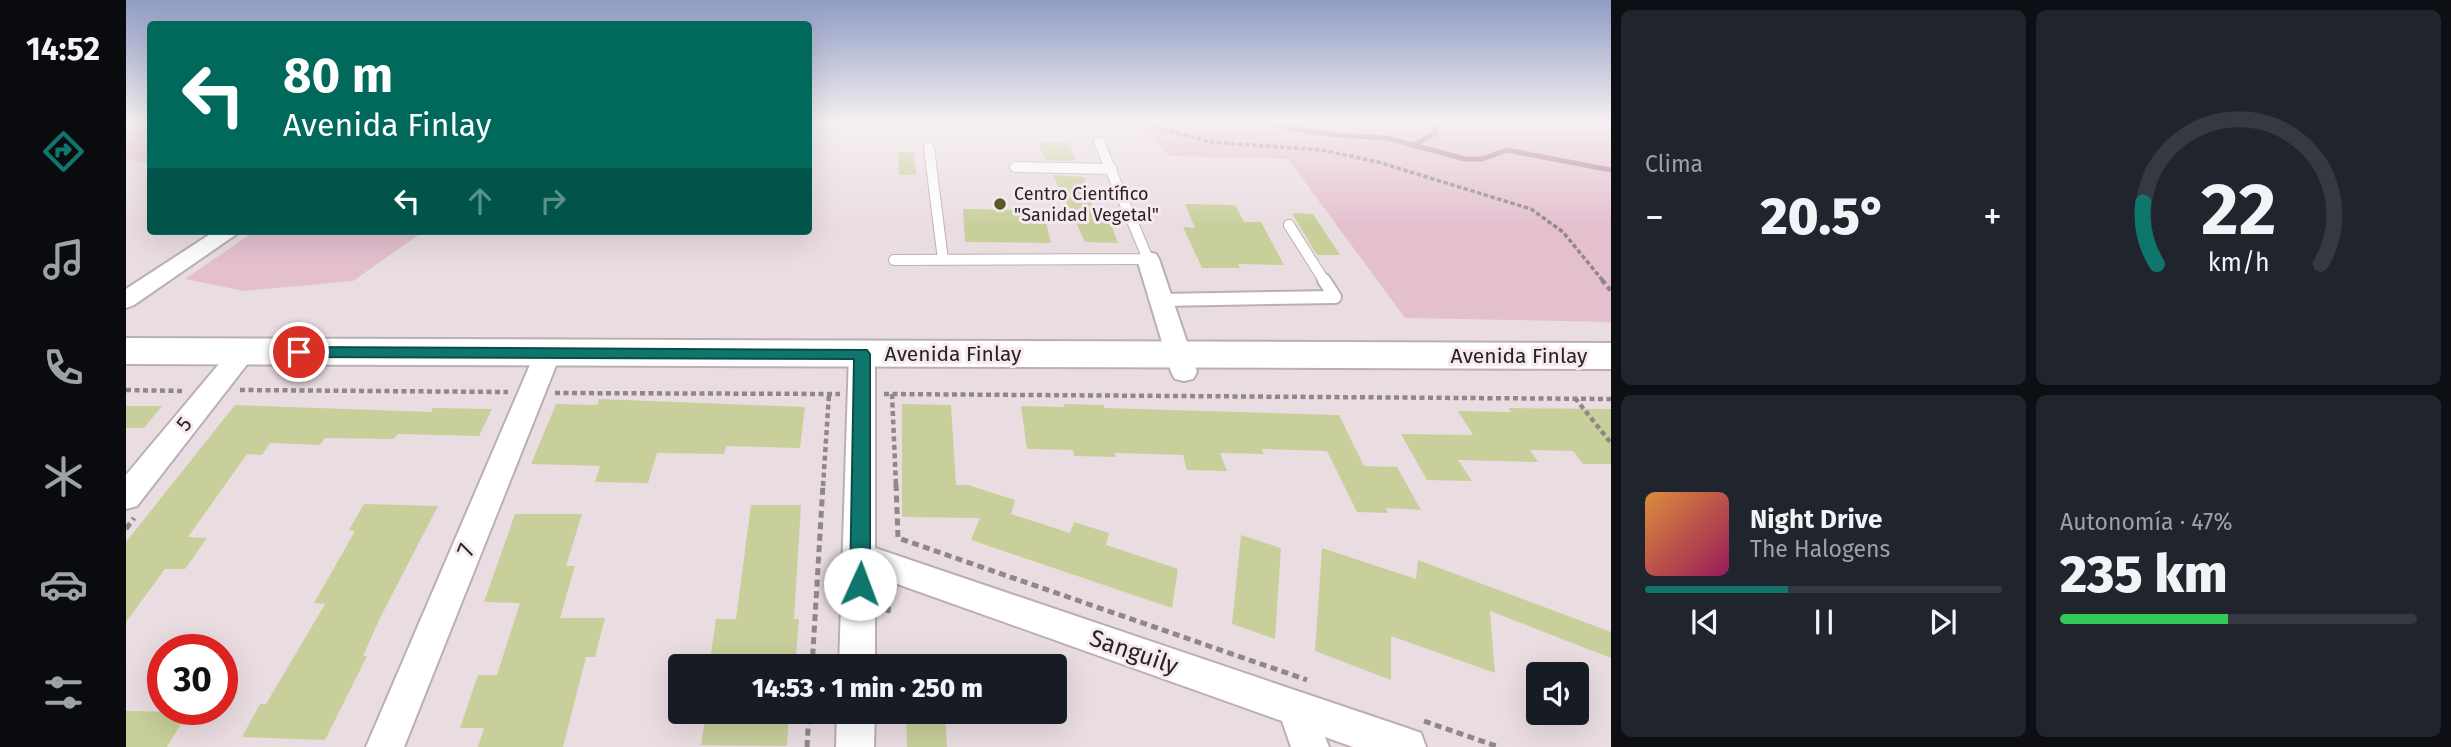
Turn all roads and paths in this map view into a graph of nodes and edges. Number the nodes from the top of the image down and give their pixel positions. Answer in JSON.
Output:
{"nodes":[{"id":1,"x":930,"y":157,"type":"edge"},
{"id":2,"x":1106,"y":157,"type":"edge"},
{"id":3,"x":1354,"y":157,"type":"edge"},
{"id":4,"x":1015,"y":167,"type":"dead end"},
{"id":5,"x":1112,"y":169,"type":"junction"},
{"id":6,"x":1289,"y":225,"type":"dead end"},
{"id":7,"x":224,"y":235,"type":"edge"},
{"id":8,"x":894,"y":260,"type":"dead end"},
{"id":9,"x":943,"y":260,"type":"junction"},
{"id":10,"x":1148,"y":260,"type":"junction"},
{"id":11,"x":1611,"y":291,"type":"edge"},
{"id":12,"x":126,"y":300,"type":"edge"},
{"id":13,"x":1161,"y":300,"type":"junction"},
{"id":14,"x":126,"y":351,"type":"edge"},
{"id":15,"x":1611,"y":356,"type":"edge"},
{"id":16,"x":236,"y":361,"type":"junction"},
{"id":17,"x":545,"y":361,"type":"junction"},
{"id":18,"x":1180,"y":362,"type":"junction"},
{"id":19,"x":126,"y":369,"type":"edge"},
{"id":20,"x":872,"y":373,"type":"junction"},
{"id":21,"x":1611,"y":376,"type":"edge"},
{"id":22,"x":829,"y":394,"type":"dead end"},
{"id":23,"x":1574,"y":398,"type":"dead end"},
{"id":24,"x":1611,"y":443,"type":"edge"},
{"id":25,"x":126,"y":497,"type":"edge"},
{"id":26,"x":884,"y":554,"type":"junction"},
{"id":27,"x":888,"y":626,"type":"dead end"},
{"id":28,"x":813,"y":654,"type":"edge"},
{"id":29,"x":860,"y":654,"type":"edge"},
{"id":30,"x":1306,"y":696,"type":"junction"},
{"id":31,"x":808,"y":724,"type":"edge"},
{"id":32,"x":856,"y":724,"type":"edge"},
{"id":33,"x":1414,"y":733,"type":"edge"},
{"id":34,"x":385,"y":747,"type":"edge"},
{"id":35,"x":807,"y":747,"type":"edge"},
{"id":36,"x":855,"y":747,"type":"edge"},
{"id":37,"x":1310,"y":747,"type":"edge"},
{"id":38,"x":1499,"y":747,"type":"edge"}],
"edges":[{"from":1,"to":9,"type":"lane"},
{"from":2,"to":5,"type":"lane"},
{"from":3,"to":11,"type":"path"},
{"from":4,"to":5,"type":"lane"},
{"from":5,"to":10,"type":"lane"},
{"from":6,"to":13,"type":"lane"},
{"from":7,"to":12,"type":"street"},
{"from":8,"to":9,"type":"lane"},
{"from":9,"to":10,"type":"lane"},
{"from":10,"to":13,"type":"street"},
{"from":13,"to":18,"type":"street"},
{"from":14,"to":16,"type":"main road","name":"Avenida Finlay"},
{"from":15,"to":18,"type":"main road","name":"Avenida Finlay"},
{"from":16,"to":17,"type":"main road","name":"Avenida Finlay"},
{"from":16,"to":19,"type":"main road","name":"Avenida Finlay"},
{"from":16,"to":25,"type":"street","name":"5"},
{"from":17,"to":20,"type":"main road","name":"Avenida Finlay"},
{"from":17,"to":34,"type":"street","name":"7"},
{"from":18,"to":20,"type":"main road","name":"Avenida Finlay"},
{"from":18,"to":21,"type":"main road","name":"Avenida Finlay"},
{"from":20,"to":26,"type":"street"},
{"from":20,"to":26,"type":"path"},
{"from":22,"to":28,"type":"path"},
{"from":23,"to":24,"type":"path"},
{"from":26,"to":27,"type":"path"},
{"from":26,"to":29,"type":"street"},
{"from":26,"to":30,"type":"street","name":"Sanguily"},
{"from":26,"to":30,"type":"path"},
{"from":30,"to":33,"type":"street","name":"Sanguily"},
{"from":30,"to":37,"type":"street"},
{"from":31,"to":35,"type":"path"},
{"from":32,"to":36,"type":"street"},
{"from":33,"to":38,"type":"path"}]}
